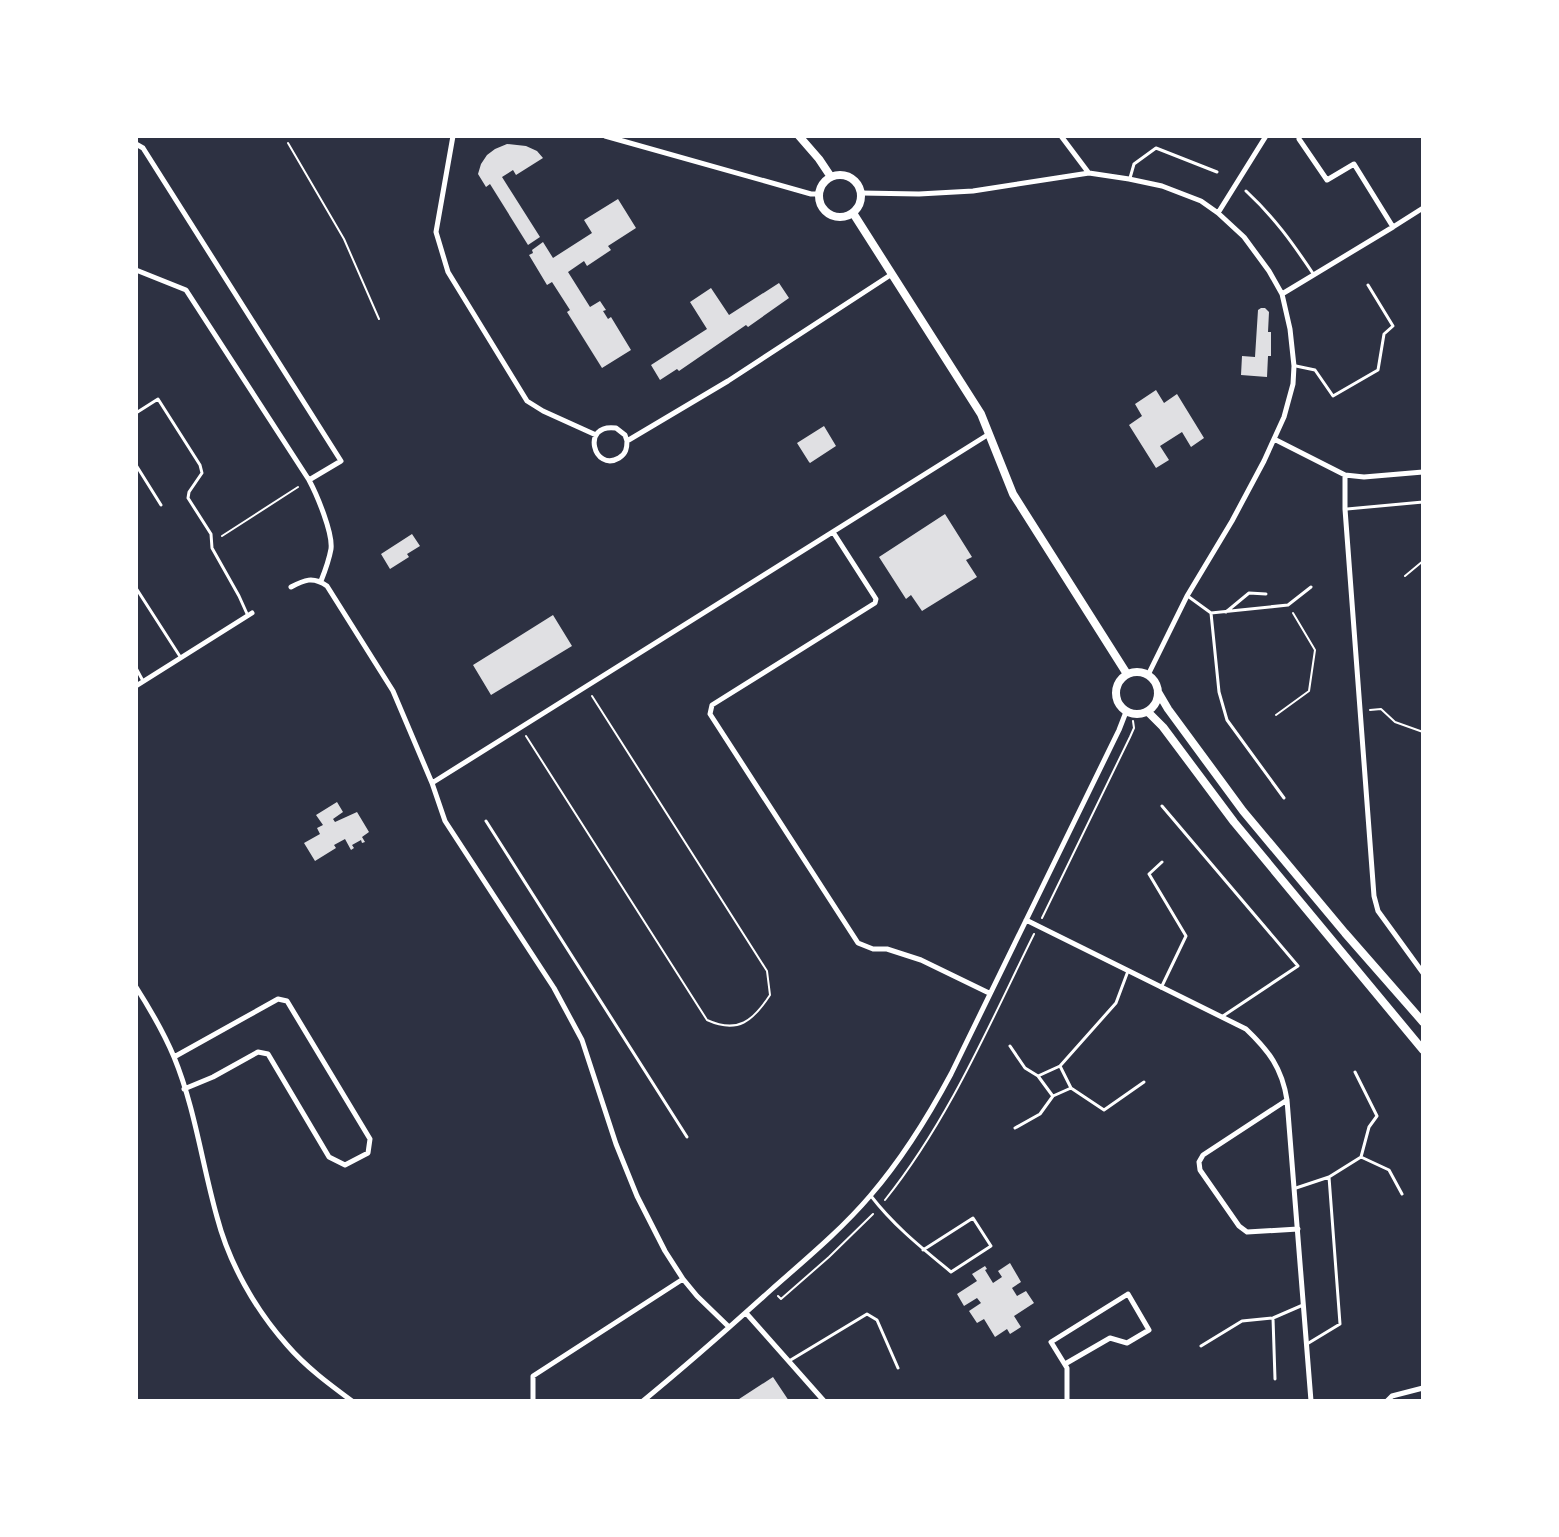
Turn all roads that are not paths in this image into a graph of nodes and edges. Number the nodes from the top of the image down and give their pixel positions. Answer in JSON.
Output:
{"nodes":[{"id":1,"x":453,"y":136,"type":"edge"},
{"id":2,"x":605,"y":136,"type":"edge"},
{"id":3,"x":799,"y":136,"type":"edge"},
{"id":4,"x":1061,"y":136,"type":"edge"},
{"id":5,"x":1266,"y":136,"type":"edge"},
{"id":6,"x":1299,"y":139,"type":"dead end"},
{"id":7,"x":136,"y":144,"type":"edge"},
{"id":8,"x":1217,"y":172,"type":"dead end"},
{"id":9,"x":1089,"y":173,"type":"junction"},
{"id":10,"x":831,"y":177,"type":"junction"},
{"id":11,"x":1129,"y":179,"type":"junction"},
{"id":12,"x":1246,"y":191,"type":"dead end"},
{"id":13,"x":861,"y":193,"type":"junction"},
{"id":14,"x":819,"y":194,"type":"junction"},
{"id":15,"x":1423,"y":208,"type":"edge"},
{"id":16,"x":853,"y":213,"type":"junction"},
{"id":17,"x":1218,"y":213,"type":"junction"},
{"id":18,"x":1393,"y":227,"type":"junction"},
{"id":19,"x":136,"y":270,"type":"edge"},
{"id":20,"x":892,"y":274,"type":"junction"},
{"id":21,"x":1314,"y":275,"type":"junction"},
{"id":22,"x":1368,"y":285,"type":"dead end"},
{"id":23,"x":1282,"y":294,"type":"junction"},
{"id":24,"x":1294,"y":366,"type":"junction"},
{"id":25,"x":136,"y":413,"type":"edge"},
{"id":26,"x":989,"y":434,"type":"junction"},
{"id":27,"x":596,"y":435,"type":"junction"},
{"id":28,"x":1274,"y":439,"type":"junction"},
{"id":29,"x":627,"y":441,"type":"junction"},
{"id":30,"x":136,"y":465,"type":"edge"},
{"id":31,"x":1423,"y":472,"type":"edge"},
{"id":32,"x":1345,"y":475,"type":"junction"},
{"id":33,"x":309,"y":480,"type":"junction"},
{"id":34,"x":1423,"y":502,"type":"edge"},
{"id":35,"x":161,"y":505,"type":"dead end"},
{"id":36,"x":1345,"y":509,"type":"junction"},
{"id":37,"x":833,"y":532,"type":"junction"},
{"id":38,"x":321,"y":581,"type":"junction"},
{"id":39,"x":291,"y":587,"type":"dead end"},
{"id":40,"x":1311,"y":587,"type":"dead end"},
{"id":41,"x":136,"y":588,"type":"edge"},
{"id":42,"x":1266,"y":594,"type":"dead end"},
{"id":43,"x":1187,"y":596,"type":"junction"},
{"id":44,"x":1226,"y":612,"type":"junction"},
{"id":45,"x":1211,"y":613,"type":"junction"},
{"id":46,"x":250,"y":614,"type":"joint"},
{"id":47,"x":181,"y":658,"type":"junction"},
{"id":48,"x":136,"y":668,"type":"edge"},
{"id":49,"x":1127,"y":674,"type":"junction"},
{"id":50,"x":1148,"y":675,"type":"junction"},
{"id":51,"x":143,"y":681,"type":"junction"},
{"id":52,"x":136,"y":686,"type":"edge"},
{"id":53,"x":1158,"y":692,"type":"junction"},
{"id":54,"x":1148,"y":712,"type":"junction"},
{"id":55,"x":1129,"y":713,"type":"junction"},
{"id":56,"x":432,"y":783,"type":"junction"},
{"id":57,"x":1284,"y":798,"type":"dead end"},
{"id":58,"x":1162,"y":806,"type":"dead end"},
{"id":59,"x":486,"y":821,"type":"dead end"},
{"id":60,"x":1162,"y":862,"type":"dead end"},
{"id":61,"x":1026,"y":920,"type":"junction"},
{"id":62,"x":1128,"y":971,"type":"junction"},
{"id":63,"x":1423,"y":973,"type":"edge"},
{"id":64,"x":136,"y":987,"type":"edge"},
{"id":65,"x":1161,"y":988,"type":"junction"},
{"id":66,"x":989,"y":993,"type":"junction"},
{"id":67,"x":1222,"y":1017,"type":"junction"},
{"id":68,"x":1423,"y":1022,"type":"edge"},
{"id":69,"x":1010,"y":1046,"type":"dead end"},
{"id":70,"x":1423,"y":1050,"type":"edge"},
{"id":71,"x":174,"y":1057,"type":"junction"},
{"id":72,"x":1060,"y":1066,"type":"junction"},
{"id":73,"x":1355,"y":1072,"type":"dead end"},
{"id":74,"x":1038,"y":1076,"type":"junction"},
{"id":75,"x":1144,"y":1082,"type":"dead end"},
{"id":76,"x":1071,"y":1088,"type":"junction"},
{"id":77,"x":184,"y":1089,"type":"junction"},
{"id":78,"x":1053,"y":1096,"type":"junction"},
{"id":79,"x":1287,"y":1100,"type":"junction"},
{"id":80,"x":1015,"y":1128,"type":"dead end"},
{"id":81,"x":687,"y":1137,"type":"dead end"},
{"id":82,"x":1361,"y":1157,"type":"junction"},
{"id":83,"x":1329,"y":1177,"type":"junction"},
{"id":84,"x":1295,"y":1188,"type":"junction"},
{"id":85,"x":1402,"y":1194,"type":"dead end"},
{"id":86,"x":871,"y":1196,"type":"junction"},
{"id":87,"x":1298,"y":1229,"type":"junction"},
{"id":88,"x":923,"y":1250,"type":"junction"},
{"id":89,"x":683,"y":1279,"type":"junction"},
{"id":90,"x":1304,"y":1305,"type":"junction"},
{"id":91,"x":746,"y":1313,"type":"junction"},
{"id":92,"x":1273,"y":1318,"type":"junction"},
{"id":93,"x":729,"y":1327,"type":"junction"},
{"id":94,"x":1307,"y":1344,"type":"junction"},
{"id":95,"x":1201,"y":1346,"type":"dead end"},
{"id":96,"x":789,"y":1361,"type":"junction"},
{"id":97,"x":1065,"y":1364,"type":"junction"},
{"id":98,"x":898,"y":1368,"type":"dead end"},
{"id":99,"x":1275,"y":1379,"type":"dead end"},
{"id":100,"x":1423,"y":1388,"type":"edge"},
{"id":101,"x":352,"y":1401,"type":"edge"},
{"id":102,"x":533,"y":1401,"type":"edge"},
{"id":103,"x":643,"y":1401,"type":"edge"},
{"id":104,"x":824,"y":1401,"type":"edge"},
{"id":105,"x":1067,"y":1401,"type":"edge"},
{"id":106,"x":1311,"y":1401,"type":"edge"},
{"id":107,"x":1387,"y":1401,"type":"edge"}],
"edges":[{"from":1,"to":27,"type":"street"},
{"from":2,"to":14,"type":"street"},
{"from":3,"to":10,"type":"main road"},
{"from":4,"to":9,"type":"street"},
{"from":5,"to":17,"type":"street"},
{"from":6,"to":18,"type":"street"},
{"from":7,"to":33,"type":"street"},
{"from":8,"to":11,"type":"lane"},
{"from":9,"to":11,"type":"street"},
{"from":9,"to":13,"type":"street"},
{"from":10,"to":13,"type":"main road"},
{"from":10,"to":14,"type":"main road"},
{"from":11,"to":17,"type":"street"},
{"from":12,"to":21,"type":"lane"},
{"from":13,"to":16,"type":"main road"},
{"from":14,"to":16,"type":"main road"},
{"from":15,"to":18,"type":"street"},
{"from":16,"to":20,"type":"main road"},
{"from":17,"to":23,"type":"street"},
{"from":18,"to":21,"type":"street"},
{"from":19,"to":33,"type":"street"},
{"from":20,"to":26,"type":"main road"},
{"from":20,"to":29,"type":"street"},
{"from":21,"to":23,"type":"street"},
{"from":22,"to":24,"type":"lane"},
{"from":23,"to":24,"type":"street"},
{"from":24,"to":28,"type":"street"},
{"from":25,"to":46,"type":"lane"},
{"from":26,"to":37,"type":"street"},
{"from":26,"to":49,"type":"main road"},
{"from":27,"to":29,"type":"street"},
{"from":27,"to":29,"type":"street"},
{"from":28,"to":32,"type":"street"},
{"from":28,"to":43,"type":"street"},
{"from":30,"to":35,"type":"lane"},
{"from":31,"to":32,"type":"street"},
{"from":32,"to":36,"type":"street"},
{"from":33,"to":38,"type":"street"},
{"from":34,"to":36,"type":"lane"},
{"from":36,"to":63,"type":"street"},
{"from":37,"to":56,"type":"street"},
{"from":37,"to":66,"type":"street"},
{"from":38,"to":39,"type":"street"},
{"from":38,"to":56,"type":"street"},
{"from":40,"to":44,"type":"lane"},
{"from":41,"to":47,"type":"lane"},
{"from":42,"to":44,"type":"lane"},
{"from":43,"to":45,"type":"lane"},
{"from":43,"to":50,"type":"street"},
{"from":44,"to":45,"type":"lane"},
{"from":45,"to":57,"type":"lane"},
{"from":46,"to":47,"type":"street"},
{"from":47,"to":51,"type":"street"},
{"from":48,"to":51,"type":"lane"},
{"from":49,"to":50,"type":"main road"},
{"from":49,"to":55,"type":"main road"},
{"from":50,"to":53,"type":"main road"},
{"from":51,"to":52,"type":"street"},
{"from":53,"to":54,"type":"main road"},
{"from":53,"to":68,"type":"main road"},
{"from":54,"to":55,"type":"main road"},
{"from":54,"to":70,"type":"main road"},
{"from":55,"to":61,"type":"street"},
{"from":56,"to":89,"type":"street"},
{"from":58,"to":67,"type":"lane"},
{"from":59,"to":81,"type":"lane"},
{"from":60,"to":65,"type":"lane"},
{"from":61,"to":62,"type":"street"},
{"from":61,"to":66,"type":"street"},
{"from":62,"to":65,"type":"street"},
{"from":62,"to":72,"type":"lane"},
{"from":64,"to":71,"type":"street"},
{"from":65,"to":67,"type":"street"},
{"from":66,"to":86,"type":"street"},
{"from":67,"to":79,"type":"street"},
{"from":69,"to":74,"type":"lane"},
{"from":71,"to":77,"type":"street"},
{"from":71,"to":77,"type":"street"},
{"from":72,"to":74,"type":"lane"},
{"from":72,"to":76,"type":"lane"},
{"from":73,"to":82,"type":"lane"},
{"from":74,"to":78,"type":"lane"},
{"from":75,"to":76,"type":"lane"},
{"from":76,"to":78,"type":"lane"},
{"from":77,"to":101,"type":"street"},
{"from":78,"to":80,"type":"lane"},
{"from":79,"to":84,"type":"street"},
{"from":79,"to":87,"type":"street"},
{"from":82,"to":83,"type":"lane"},
{"from":82,"to":85,"type":"lane"},
{"from":83,"to":84,"type":"lane"},
{"from":83,"to":94,"type":"lane"},
{"from":84,"to":87,"type":"street"},
{"from":86,"to":88,"type":"lane"},
{"from":86,"to":91,"type":"street"},
{"from":87,"to":90,"type":"street"},
{"from":88,"to":88,"type":"lane"},
{"from":89,"to":93,"type":"street"},
{"from":89,"to":102,"type":"street"},
{"from":90,"to":92,"type":"lane"},
{"from":90,"to":94,"type":"street"},
{"from":91,"to":93,"type":"street"},
{"from":91,"to":96,"type":"street"},
{"from":92,"to":95,"type":"lane"},
{"from":92,"to":99,"type":"lane"},
{"from":93,"to":103,"type":"street"},
{"from":94,"to":106,"type":"street"},
{"from":96,"to":98,"type":"lane"},
{"from":96,"to":104,"type":"street"},
{"from":97,"to":97,"type":"street"},
{"from":97,"to":105,"type":"street"},
{"from":100,"to":107,"type":"street"}]}
